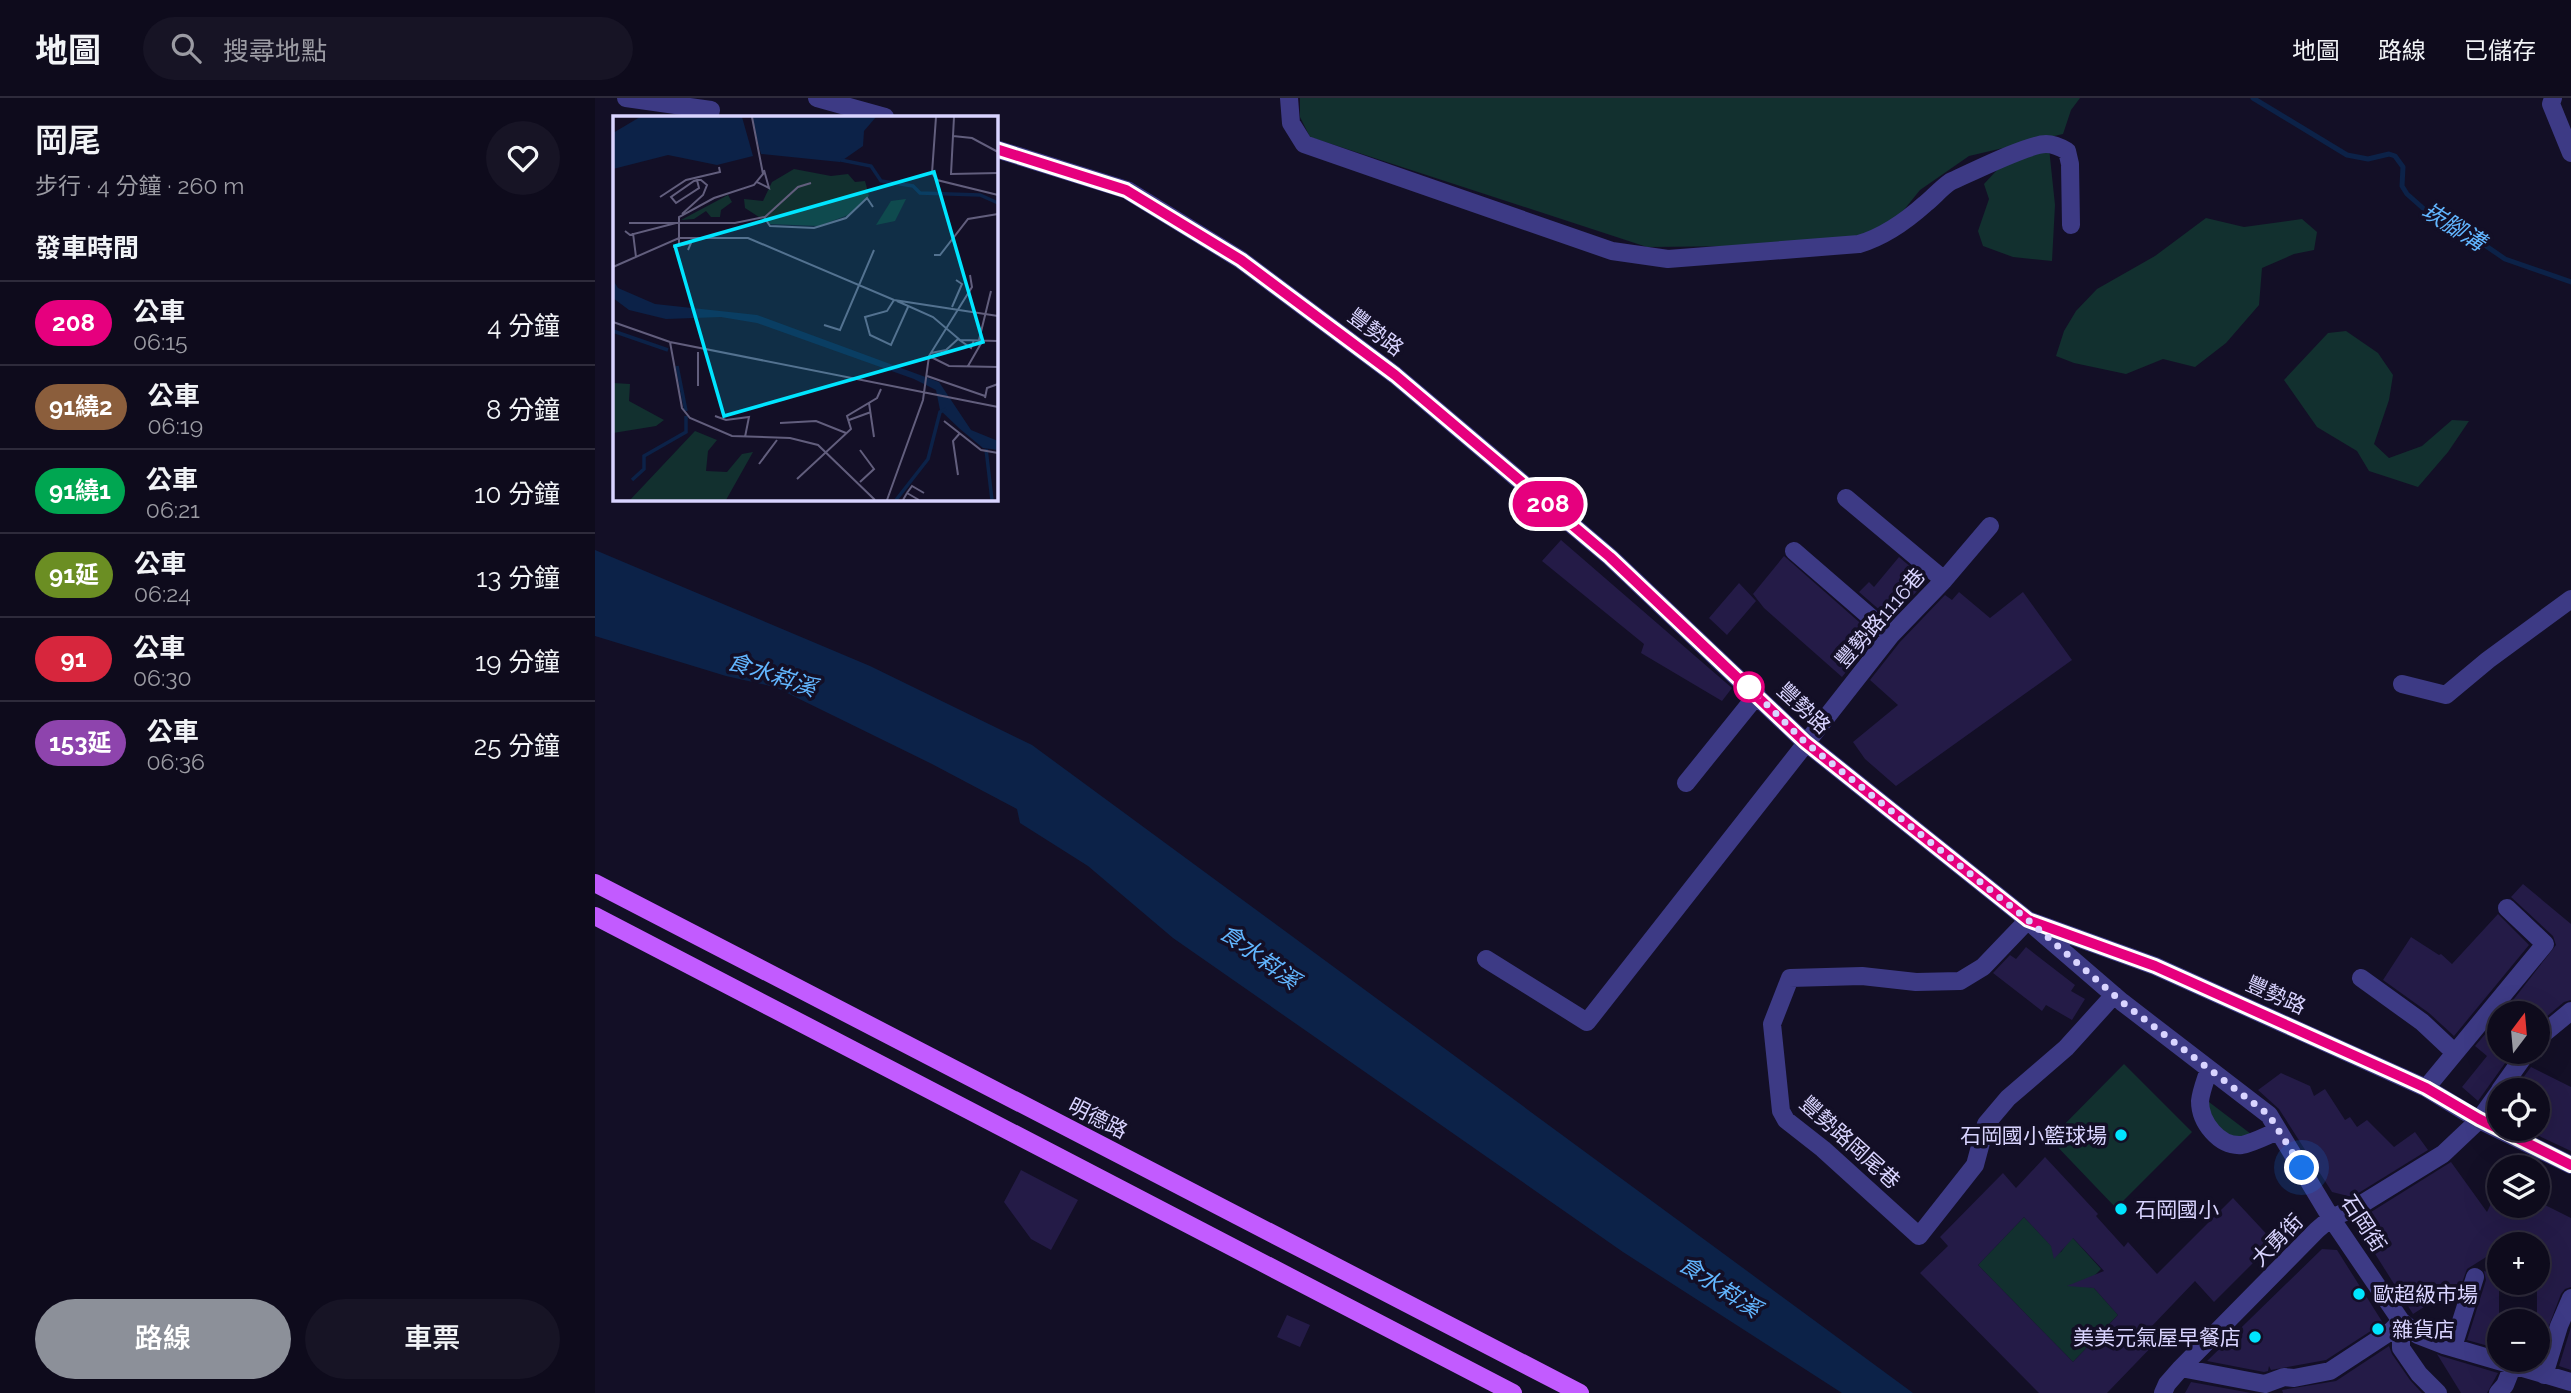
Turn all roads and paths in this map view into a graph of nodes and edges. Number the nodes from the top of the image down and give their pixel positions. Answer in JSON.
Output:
{"nodes":[{"id":1,"x":626,"y":98,"type":"edge"},
{"id":2,"x":817,"y":98,"type":"edge"},
{"id":3,"x":1289,"y":98,"type":"edge"},
{"id":4,"x":2553,"y":98,"type":"edge"},
{"id":5,"x":709,"y":116,"type":"edge"},
{"id":6,"x":881,"y":116,"type":"edge"},
{"id":7,"x":997,"y":149,"type":"edge"},
{"id":8,"x":2571,"y":153,"type":"edge"},
{"id":9,"x":2071,"y":225,"type":"dead end"},
{"id":10,"x":1846,"y":498,"type":"dead end"},
{"id":11,"x":1990,"y":526,"type":"dead end"},
{"id":12,"x":1794,"y":551,"type":"dead end"},
{"id":13,"x":1944,"y":580,"type":"junction"},
{"id":14,"x":2571,"y":599,"type":"edge"},
{"id":15,"x":1891,"y":635,"type":"junction"},
{"id":16,"x":2402,"y":684,"type":"dead end"},
{"id":17,"x":1757,"y":695,"type":"junction"},
{"id":18,"x":1805,"y":742,"type":"junction"},
{"id":19,"x":1686,"y":783,"type":"dead end"},
{"id":20,"x":595,"y":883,"type":"edge"},
{"id":21,"x":2507,"y":908,"type":"dead end"},
{"id":22,"x":595,"y":916,"type":"edge"},
{"id":23,"x":2028,"y":920,"type":"junction"},
{"id":24,"x":1486,"y":959,"type":"dead end"},
{"id":25,"x":2361,"y":978,"type":"dead end"},
{"id":26,"x":2114,"y":995,"type":"junction"},
{"id":27,"x":2571,"y":1011,"type":"edge"},
{"id":28,"x":2550,"y":1028,"type":"edge"},
{"id":29,"x":2454,"y":1052,"type":"junction"},
{"id":30,"x":2209,"y":1069,"type":"junction"},
{"id":31,"x":2426,"y":1088,"type":"junction"},
{"id":32,"x":2487,"y":1108,"type":"edge"},
{"id":33,"x":2479,"y":1119,"type":"junction"},
{"id":34,"x":2278,"y":1131,"type":"junction"},
{"id":35,"x":2571,"y":1165,"type":"edge"},
{"id":36,"x":2331,"y":1218,"type":"junction"},
{"id":37,"x":2475,"y":1277,"type":"dead end"},
{"id":38,"x":2571,"y":1298,"type":"edge"},
{"id":39,"x":2401,"y":1321,"type":"junction"},
{"id":40,"x":1489,"y":1346,"type":"junction"},
{"id":41,"x":2453,"y":1347,"type":"junction"},
{"id":42,"x":2487,"y":1358,"type":"edge"},
{"id":43,"x":2181,"y":1368,"type":"junction"},
{"id":44,"x":2510,"y":1372,"type":"edge"},
{"id":45,"x":2534,"y":1372,"type":"edge"},
{"id":46,"x":1476,"y":1374,"type":"junction"},
{"id":47,"x":2545,"y":1375,"type":"junction"},
{"id":48,"x":2571,"y":1382,"type":"edge"},
{"id":49,"x":2168,"y":1390,"type":"edge"},
{"id":50,"x":1513,"y":1393,"type":"edge"},
{"id":51,"x":1580,"y":1393,"type":"edge"},
{"id":52,"x":2438,"y":1393,"type":"edge"},
{"id":53,"x":2498,"y":1393,"type":"edge"}],
"edges":[{"from":1,"to":5,"type":"street"},
{"from":2,"to":6,"type":"street"},
{"from":3,"to":9,"type":"street"},
{"from":4,"to":8,"type":"street"},
{"from":7,"to":17,"type":"street","name":"豐勢路"},
{"from":10,"to":13,"type":"street"},
{"from":11,"to":13,"type":"street","name":"豐勢路1116巷"},
{"from":12,"to":15,"type":"street"},
{"from":13,"to":15,"type":"street","name":"豐勢路1116巷"},
{"from":14,"to":16,"type":"street"},
{"from":15,"to":18,"type":"street","name":"豐勢路1116巷"},
{"from":17,"to":18,"type":"street","name":"豐勢路"},
{"from":17,"to":19,"type":"street"},
{"from":18,"to":23,"type":"street","name":"豐勢路"},
{"from":18,"to":24,"type":"street"},
{"from":20,"to":40,"type":"main road","name":"明德路"},
{"from":21,"to":29,"type":"street"},
{"from":22,"to":46,"type":"main road"},
{"from":23,"to":26,"type":"street","name":"石岡街"},
{"from":23,"to":26,"type":"street","name":"豐勢路岡尾巷"},
{"from":23,"to":31,"type":"street","name":"豐勢路"},
{"from":25,"to":29,"type":"street"},
{"from":26,"to":30,"type":"street","name":"石岡街"},
{"from":27,"to":28,"type":"street"},
{"from":29,"to":31,"type":"street"},
{"from":30,"to":34,"type":"street","name":"石岡街"},
{"from":30,"to":34,"type":"street"},
{"from":31,"to":33,"type":"street","name":"豐勢路"},
{"from":32,"to":33,"type":"street","name":"大勇街"},
{"from":33,"to":35,"type":"street","name":"豐勢路"},
{"from":33,"to":36,"type":"street","name":"大勇街"},
{"from":34,"to":36,"type":"street","name":"石岡街"},
{"from":36,"to":39,"type":"street","name":"石岡街"},
{"from":36,"to":43,"type":"street","name":"大勇街"},
{"from":37,"to":41,"type":"street"},
{"from":38,"to":47,"type":"street"},
{"from":39,"to":41,"type":"street","name":"石岡街"},
{"from":39,"to":43,"type":"street"},
{"from":39,"to":52,"type":"street"},
{"from":40,"to":46,"type":"main road"},
{"from":40,"to":51,"type":"main road","name":"明德路"},
{"from":41,"to":42,"type":"street","name":"石岡街"},
{"from":43,"to":49,"type":"street","name":"大勇街"},
{"from":44,"to":53,"type":"street"},
{"from":45,"to":47,"type":"street","name":"石岡街"},
{"from":46,"to":50,"type":"main road"},
{"from":47,"to":48,"type":"street","name":"石岡街"}]}
